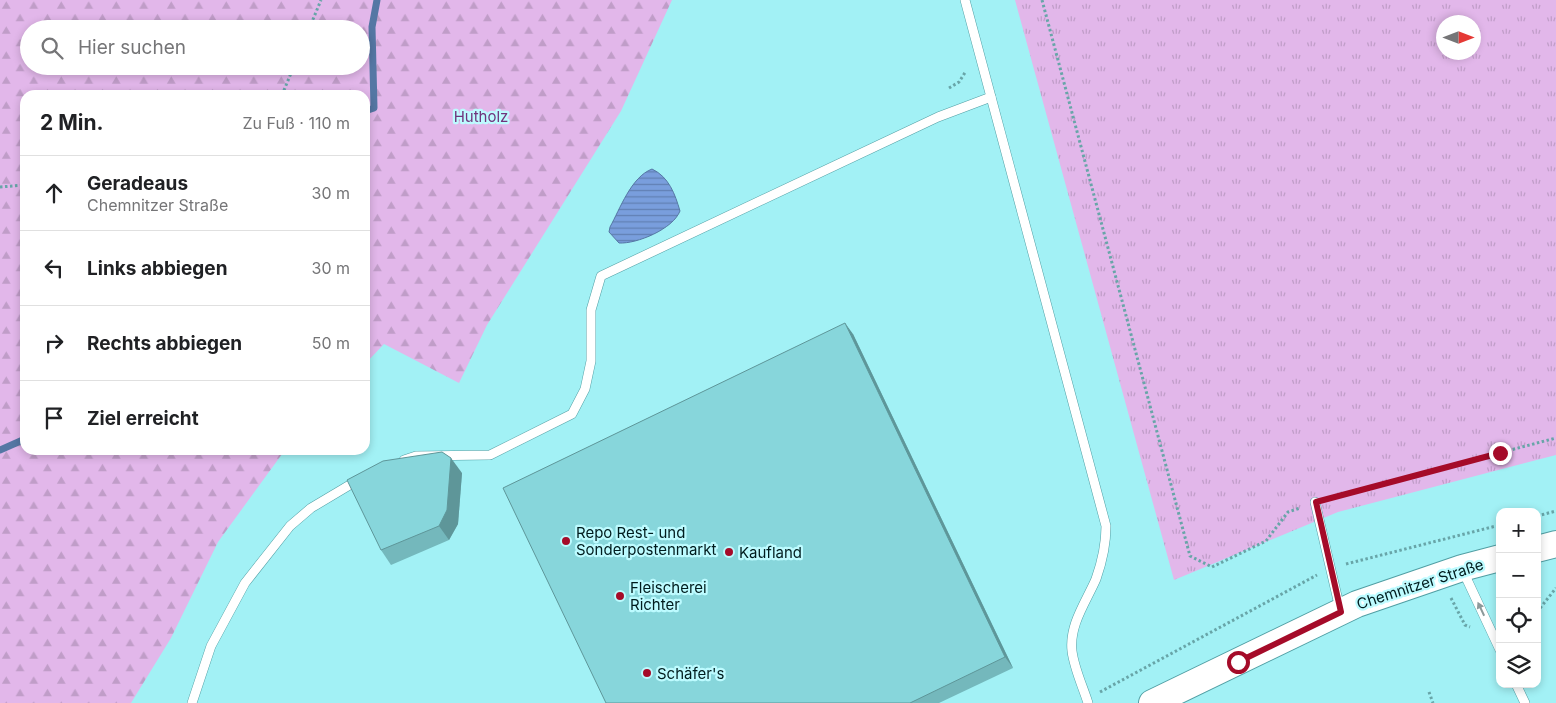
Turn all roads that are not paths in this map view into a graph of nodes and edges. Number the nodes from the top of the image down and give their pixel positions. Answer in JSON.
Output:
{"nodes":[{"id":1,"x":965,"y":0,"type":"edge"},
{"id":2,"x":991,"y":97,"type":"junction"},
{"id":3,"x":399,"y":461,"type":"edge"},
{"id":4,"x":366,"y":476,"type":"edge"},
{"id":5,"x":1316,"y":502,"type":"road end"},
{"id":6,"x":1556,"y":544,"type":"edge"},
{"id":7,"x":1541,"y":548,"type":"edge"},
{"id":8,"x":1496,"y":559,"type":"edge"},
{"id":9,"x":1462,"y":568,"type":"junction"},
{"id":10,"x":1341,"y":612,"type":"junction"},
{"id":11,"x":1497,"y":643,"type":"edge"},
{"id":12,"x":1518,"y":688,"type":"edge"},
{"id":13,"x":1087,"y":701,"type":"edge"},
{"id":14,"x":192,"y":703,"type":"edge"},
{"id":15,"x":1152,"y":703,"type":"edge"},
{"id":16,"x":1525,"y":703,"type":"edge"}],
"edges":[{"from":1,"to":2,"type":"lane"},
{"from":2,"to":3,"type":"lane"},
{"from":2,"to":13,"type":"lane"},
{"from":4,"to":14,"type":"lane"},
{"from":5,"to":10,"type":"lane"},
{"from":6,"to":7,"type":"street"},
{"from":8,"to":9,"type":"street","name":"Chemnitzer Straße"},
{"from":9,"to":10,"type":"street","name":"Chemnitzer Straße"},
{"from":11,"to":9,"type":"lane","one_way":true},
{"from":10,"to":15,"type":"street","name":"Chemnitzer Straße"},
{"from":12,"to":16,"type":"lane"}]}
